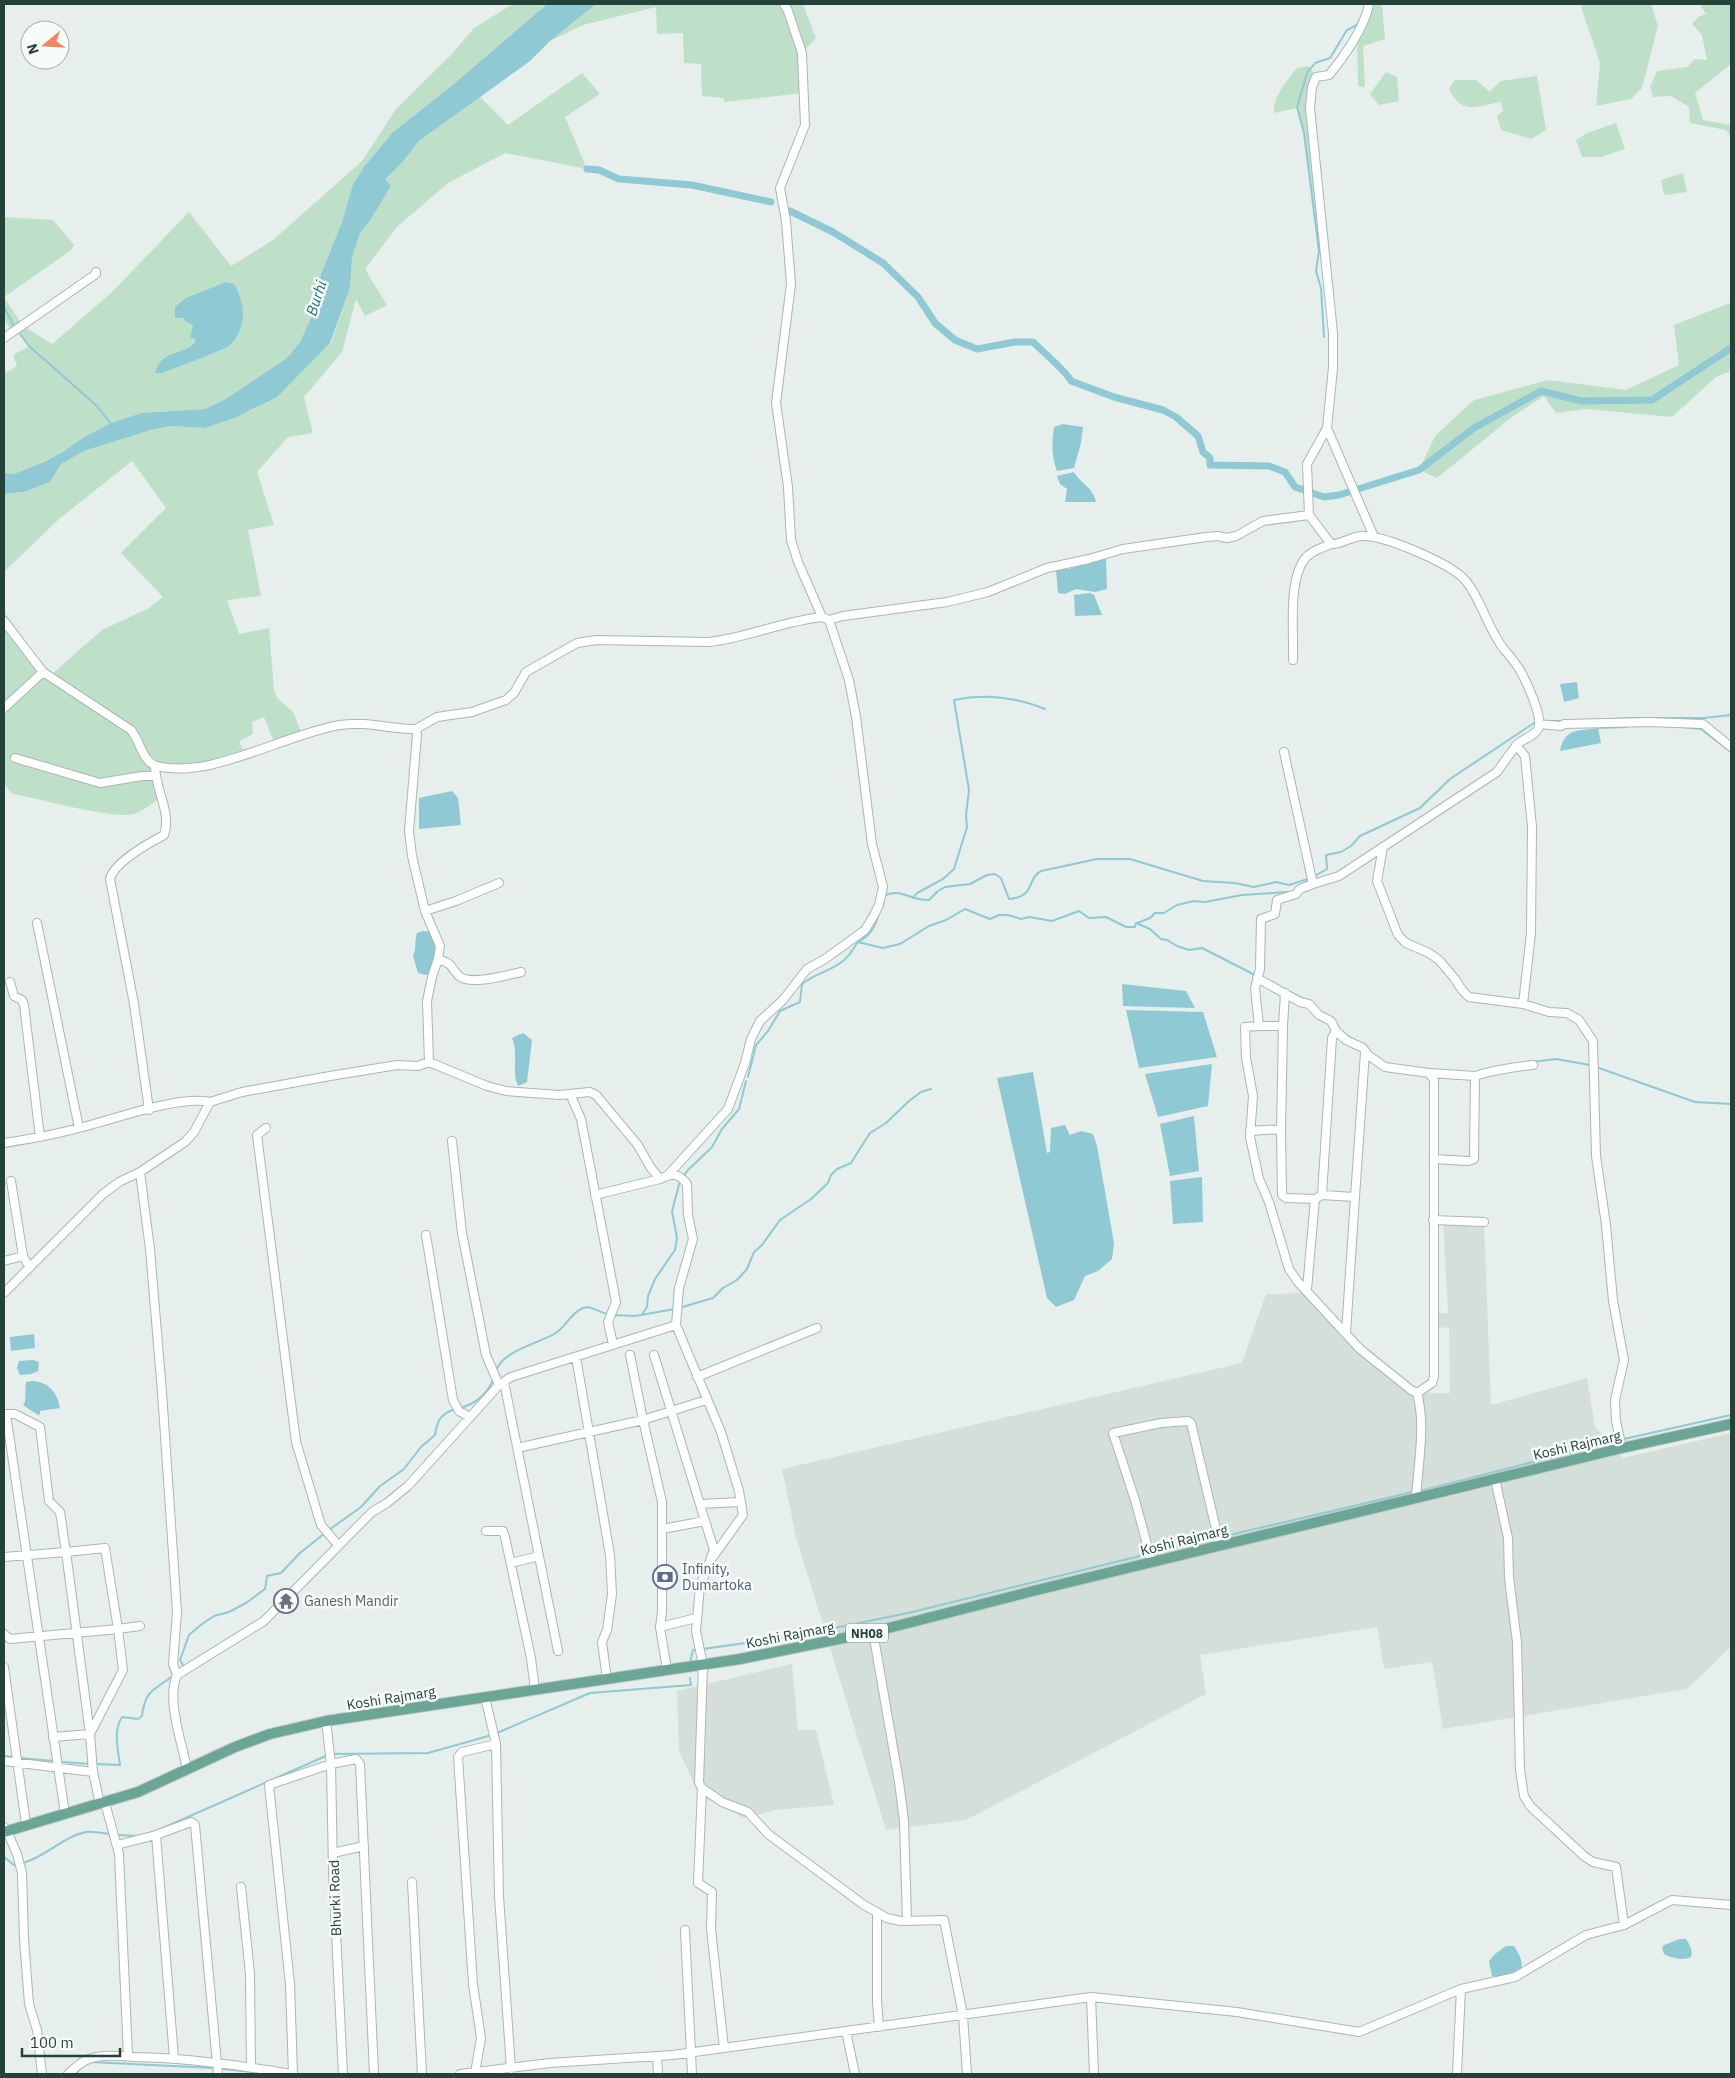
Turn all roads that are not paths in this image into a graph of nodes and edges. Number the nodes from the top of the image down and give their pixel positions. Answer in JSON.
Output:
{"nodes":[{"id":1,"x":784,"y":4,"type":"edge"},
{"id":2,"x":1369,"y":4,"type":"edge"},
{"id":3,"x":96,"y":272,"type":"dead end"},
{"id":4,"x":4,"y":338,"type":"edge"},
{"id":5,"x":1327,"y":428,"type":"junction"},
{"id":6,"x":1309,"y":515,"type":"junction"},
{"id":7,"x":1374,"y":537,"type":"junction"},
{"id":8,"x":1331,"y":544,"type":"junction"},
{"id":9,"x":825,"y":618,"type":"junction"},
{"id":10,"x":4,"y":621,"type":"edge"},
{"id":11,"x":1293,"y":660,"type":"dead end"},
{"id":12,"x":44,"y":672,"type":"junction"},
{"id":13,"x":4,"y":708,"type":"edge"},
{"id":14,"x":1540,"y":724,"type":"junction"},
{"id":15,"x":416,"y":729,"type":"junction"},
{"id":16,"x":1516,"y":745,"type":"junction"},
{"id":17,"x":1731,"y":747,"type":"edge"},
{"id":18,"x":1284,"y":752,"type":"dead end"},
{"id":19,"x":15,"y":758,"type":"dead end"},
{"id":20,"x":155,"y":766,"type":"junction"},
{"id":21,"x":155,"y":776,"type":"junction"},
{"id":22,"x":1383,"y":847,"type":"junction"},
{"id":23,"x":1312,"y":880,"type":"junction"},
{"id":24,"x":499,"y":883,"type":"dead end"},
{"id":25,"x":425,"y":912,"type":"junction"},
{"id":26,"x":37,"y":923,"type":"dead end"},
{"id":27,"x":438,"y":959,"type":"junction"},
{"id":28,"x":521,"y":972,"type":"dead end"},
{"id":29,"x":1257,"y":978,"type":"junction"},
{"id":30,"x":10,"y":982,"type":"dead end"},
{"id":31,"x":1285,"y":993,"type":"junction"},
{"id":32,"x":1523,"y":1004,"type":"junction"},
{"id":33,"x":1259,"y":1026,"type":"junction"},
{"id":34,"x":1283,"y":1026,"type":"junction"},
{"id":35,"x":1336,"y":1031,"type":"junction"},
{"id":36,"x":1366,"y":1052,"type":"junction"},
{"id":37,"x":429,"y":1062,"type":"junction"},
{"id":38,"x":1533,"y":1065,"type":"dead end"},
{"id":39,"x":1429,"y":1073,"type":"junction"},
{"id":40,"x":1474,"y":1076,"type":"junction"},
{"id":41,"x":570,"y":1094,"type":"junction"},
{"id":42,"x":210,"y":1102,"type":"junction"},
{"id":43,"x":149,"y":1110,"type":"junction"},
{"id":44,"x":80,"y":1128,"type":"junction"},
{"id":45,"x":266,"y":1128,"type":"dead end"},
{"id":46,"x":1281,"y":1129,"type":"junction"},
{"id":47,"x":1250,"y":1131,"type":"junction"},
{"id":48,"x":40,"y":1137,"type":"junction"},
{"id":49,"x":452,"y":1141,"type":"dead end"},
{"id":50,"x":4,"y":1143,"type":"edge"},
{"id":51,"x":1434,"y":1159,"type":"junction"},
{"id":52,"x":140,"y":1172,"type":"junction"},
{"id":53,"x":669,"y":1174,"type":"junction"},
{"id":54,"x":660,"y":1179,"type":"junction"},
{"id":55,"x":11,"y":1181,"type":"dead end"},
{"id":56,"x":595,"y":1195,"type":"junction"},
{"id":57,"x":1319,"y":1197,"type":"junction"},
{"id":58,"x":1354,"y":1197,"type":"junction"},
{"id":59,"x":1433,"y":1220,"type":"junction"},
{"id":60,"x":1484,"y":1222,"type":"dead end"},
{"id":61,"x":426,"y":1235,"type":"dead end"},
{"id":62,"x":23,"y":1256,"type":"junction"},
{"id":63,"x":4,"y":1261,"type":"edge"},
{"id":64,"x":29,"y":1266,"type":"junction"},
{"id":65,"x":1307,"y":1289,"type":"junction"},
{"id":66,"x":4,"y":1293,"type":"edge"},
{"id":67,"x":676,"y":1325,"type":"junction"},
{"id":68,"x":817,"y":1328,"type":"dead end"},
{"id":69,"x":1346,"y":1333,"type":"junction"},
{"id":70,"x":613,"y":1344,"type":"junction"},
{"id":71,"x":630,"y":1355,"type":"dead end"},
{"id":72,"x":654,"y":1355,"type":"dead end"},
{"id":73,"x":576,"y":1357,"type":"junction"},
{"id":74,"x":697,"y":1377,"type":"junction"},
{"id":75,"x":498,"y":1380,"type":"junction"},
{"id":76,"x":1417,"y":1393,"type":"junction"},
{"id":77,"x":706,"y":1400,"type":"junction"},
{"id":78,"x":671,"y":1412,"type":"junction"},
{"id":79,"x":5,"y":1414,"type":"edge"},
{"id":80,"x":470,"y":1417,"type":"junction"},
{"id":81,"x":643,"y":1420,"type":"junction"},
{"id":82,"x":1731,"y":1424,"type":"edge"},
{"id":83,"x":589,"y":1433,"type":"junction"},
{"id":84,"x":1621,"y":1446,"type":"junction"},
{"id":85,"x":517,"y":1448,"type":"junction"},
{"id":86,"x":1495,"y":1479,"type":"junction"},
{"id":87,"x":1416,"y":1498,"type":"junction"},
{"id":88,"x":740,"y":1502,"type":"junction"},
{"id":89,"x":700,"y":1504,"type":"junction"},
{"id":90,"x":705,"y":1521,"type":"junction"},
{"id":91,"x":662,"y":1529,"type":"junction"},
{"id":92,"x":486,"y":1531,"type":"dead end"},
{"id":93,"x":338,"y":1545,"type":"junction"},
{"id":94,"x":1220,"y":1546,"type":"junction"},
{"id":95,"x":66,"y":1552,"type":"junction"},
{"id":96,"x":26,"y":1555,"type":"junction"},
{"id":97,"x":539,"y":1556,"type":"junction"},
{"id":98,"x":4,"y":1557,"type":"edge"},
{"id":99,"x":710,"y":1561,"type":"junction"},
{"id":100,"x":1152,"y":1562,"type":"junction"},
{"id":101,"x":511,"y":1563,"type":"junction"},
{"id":102,"x":696,"y":1618,"type":"junction"},
{"id":103,"x":140,"y":1626,"type":"dead end"},
{"id":104,"x":660,"y":1627,"type":"junction"},
{"id":105,"x":118,"y":1629,"type":"junction"},
{"id":106,"x":76,"y":1632,"type":"junction"},
{"id":107,"x":873,"y":1632,"type":"junction"},
{"id":108,"x":7,"y":1636,"type":"edge"},
{"id":109,"x":39,"y":1636,"type":"junction"},
{"id":110,"x":4,"y":1646,"type":"edge"},
{"id":111,"x":558,"y":1651,"type":"dead end"},
{"id":112,"x":703,"y":1664,"type":"junction"},
{"id":113,"x":4,"y":1667,"type":"edge"},
{"id":114,"x":667,"y":1669,"type":"junction"},
{"id":115,"x":177,"y":1672,"type":"junction"},
{"id":116,"x":607,"y":1679,"type":"junction"},
{"id":117,"x":535,"y":1690,"type":"junction"},
{"id":118,"x":485,"y":1697,"type":"junction"},
{"id":119,"x":326,"y":1722,"type":"junction"},
{"id":120,"x":90,"y":1734,"type":"junction"},
{"id":121,"x":53,"y":1737,"type":"junction"},
{"id":122,"x":495,"y":1741,"type":"junction"},
{"id":123,"x":16,"y":1758,"type":"junction"},
{"id":124,"x":4,"y":1761,"type":"edge"},
{"id":125,"x":331,"y":1762,"type":"junction"},
{"id":126,"x":57,"y":1763,"type":"junction"},
{"id":127,"x":93,"y":1766,"type":"junction"},
{"id":128,"x":187,"y":1769,"type":"junction"},
{"id":129,"x":702,"y":1788,"type":"junction"},
{"id":130,"x":102,"y":1803,"type":"junction"},
{"id":131,"x":65,"y":1814,"type":"junction"},
{"id":132,"x":26,"y":1824,"type":"junction"},
{"id":133,"x":5,"y":1831,"type":"edge"},
{"id":134,"x":156,"y":1835,"type":"junction"},
{"id":135,"x":117,"y":1843,"type":"junction"},
{"id":136,"x":364,"y":1846,"type":"junction"},
{"id":137,"x":333,"y":1853,"type":"junction"},
{"id":138,"x":412,"y":1882,"type":"dead end"},
{"id":139,"x":241,"y":1887,"type":"dead end"},
{"id":140,"x":1731,"y":1905,"type":"edge"},
{"id":141,"x":877,"y":1912,"type":"junction"},
{"id":142,"x":906,"y":1921,"type":"junction"},
{"id":143,"x":1624,"y":1924,"type":"junction"},
{"id":144,"x":685,"y":1930,"type":"dead end"},
{"id":145,"x":1461,"y":1989,"type":"junction"},
{"id":146,"x":1091,"y":1997,"type":"junction"},
{"id":147,"x":963,"y":2015,"type":"junction"},
{"id":148,"x":879,"y":2027,"type":"junction"},
{"id":149,"x":846,"y":2031,"type":"junction"},
{"id":150,"x":724,"y":2048,"type":"junction"},
{"id":151,"x":692,"y":2052,"type":"junction"},
{"id":152,"x":128,"y":2056,"type":"junction"},
{"id":153,"x":657,"y":2056,"type":"junction"},
{"id":154,"x":174,"y":2058,"type":"junction"},
{"id":155,"x":217,"y":2063,"type":"junction"},
{"id":156,"x":251,"y":2067,"type":"junction"},
{"id":157,"x":511,"y":2069,"type":"junction"},
{"id":158,"x":476,"y":2073,"type":"edge"},
{"id":159,"x":42,"y":2074,"type":"edge"},
{"id":160,"x":68,"y":2074,"type":"edge"},
{"id":161,"x":218,"y":2074,"type":"edge"},
{"id":162,"x":292,"y":2074,"type":"edge"},
{"id":163,"x":343,"y":2074,"type":"edge"},
{"id":164,"x":374,"y":2074,"type":"edge"},
{"id":165,"x":422,"y":2074,"type":"edge"},
{"id":166,"x":460,"y":2074,"type":"edge"},
{"id":167,"x":658,"y":2074,"type":"edge"},
{"id":168,"x":692,"y":2074,"type":"edge"},
{"id":169,"x":855,"y":2074,"type":"edge"},
{"id":170,"x":967,"y":2074,"type":"edge"},
{"id":171,"x":1094,"y":2074,"type":"edge"},
{"id":172,"x":1457,"y":2074,"type":"edge"}],
"edges":[{"from":1,"to":9,"type":"street"},
{"from":2,"to":5,"type":"street"},
{"from":3,"to":4,"type":"street"},
{"from":5,"to":6,"type":"street"},
{"from":5,"to":7,"type":"street"},
{"from":6,"to":8,"type":"street"},
{"from":6,"to":9,"type":"street"},
{"from":7,"to":8,"type":"street"},
{"from":7,"to":14,"type":"street"},
{"from":8,"to":11,"type":"street"},
{"from":9,"to":15,"type":"street"},
{"from":9,"to":53,"type":"street"},
{"from":10,"to":12,"type":"street"},
{"from":12,"to":13,"type":"street"},
{"from":12,"to":20,"type":"street"},
{"from":14,"to":16,"type":"street"},
{"from":14,"to":17,"type":"street"},
{"from":15,"to":20,"type":"street"},
{"from":15,"to":25,"type":"street"},
{"from":16,"to":22,"type":"street"},
{"from":16,"to":32,"type":"street"},
{"from":18,"to":23,"type":"street"},
{"from":19,"to":21,"type":"street"},
{"from":20,"to":21,"type":"street"},
{"from":21,"to":43,"type":"street"},
{"from":22,"to":23,"type":"street"},
{"from":22,"to":32,"type":"street"},
{"from":23,"to":29,"type":"street"},
{"from":24,"to":25,"type":"street"},
{"from":25,"to":27,"type":"street"},
{"from":26,"to":44,"type":"street"},
{"from":27,"to":28,"type":"street"},
{"from":27,"to":37,"type":"street"},
{"from":29,"to":31,"type":"street"},
{"from":29,"to":33,"type":"street"},
{"from":30,"to":48,"type":"street"},
{"from":31,"to":34,"type":"street"},
{"from":31,"to":35,"type":"street"},
{"from":32,"to":84,"type":"street"},
{"from":33,"to":34,"type":"street"},
{"from":33,"to":47,"type":"street"},
{"from":34,"to":46,"type":"street"},
{"from":35,"to":36,"type":"street"},
{"from":35,"to":57,"type":"street"},
{"from":36,"to":39,"type":"street"},
{"from":36,"to":58,"type":"street"},
{"from":37,"to":41,"type":"street"},
{"from":37,"to":42,"type":"street"},
{"from":38,"to":40,"type":"street"},
{"from":39,"to":40,"type":"street"},
{"from":39,"to":51,"type":"street"},
{"from":40,"to":51,"type":"street"},
{"from":41,"to":54,"type":"street"},
{"from":41,"to":56,"type":"street"},
{"from":42,"to":43,"type":"street"},
{"from":42,"to":52,"type":"street"},
{"from":43,"to":44,"type":"street"},
{"from":44,"to":48,"type":"street"},
{"from":45,"to":93,"type":"street"},
{"from":46,"to":47,"type":"street"},
{"from":46,"to":57,"type":"street"},
{"from":47,"to":65,"type":"street"},
{"from":48,"to":50,"type":"street"},
{"from":49,"to":75,"type":"street"},
{"from":51,"to":59,"type":"street"},
{"from":52,"to":64,"type":"street"},
{"from":52,"to":115,"type":"street"},
{"from":53,"to":54,"type":"street"},
{"from":53,"to":67,"type":"street"},
{"from":54,"to":56,"type":"street"},
{"from":55,"to":62,"type":"street"},
{"from":56,"to":70,"type":"street"},
{"from":57,"to":58,"type":"street"},
{"from":57,"to":65,"type":"street"},
{"from":58,"to":69,"type":"street"},
{"from":59,"to":60,"type":"street"},
{"from":59,"to":76,"type":"street"},
{"from":61,"to":80,"type":"street"},
{"from":62,"to":63,"type":"street"},
{"from":62,"to":64,"type":"street"},
{"from":64,"to":66,"type":"street"},
{"from":65,"to":69,"type":"street"},
{"from":67,"to":70,"type":"street"},
{"from":67,"to":74,"type":"street"},
{"from":68,"to":74,"type":"street"},
{"from":69,"to":76,"type":"street"},
{"from":70,"to":73,"type":"street"},
{"from":71,"to":81,"type":"street"},
{"from":72,"to":78,"type":"street"},
{"from":73,"to":75,"type":"street"},
{"from":73,"to":83,"type":"street"},
{"from":74,"to":77,"type":"street"},
{"from":75,"to":80,"type":"street"},
{"from":75,"to":85,"type":"street"},
{"from":76,"to":87,"type":"street"},
{"from":77,"to":78,"type":"street"},
{"from":77,"to":88,"type":"street"},
{"from":78,"to":81,"type":"street"},
{"from":78,"to":89,"type":"street"},
{"from":79,"to":95,"type":"street"},
{"from":79,"to":96,"type":"street"},
{"from":80,"to":93,"type":"street"},
{"from":81,"to":83,"type":"street"},
{"from":81,"to":91,"type":"street"},
{"from":82,"to":84,"type":"main road","name":"Koshi Rajmarg","number":"NH08"},
{"from":83,"to":85,"type":"street"},
{"from":83,"to":116,"type":"street"},
{"from":84,"to":86,"type":"main road","name":"Koshi Rajmarg","number":"NH08"},
{"from":85,"to":97,"type":"street"},
{"from":86,"to":87,"type":"main road","name":"Koshi Rajmarg","number":"NH08"},
{"from":86,"to":143,"type":"street"},
{"from":87,"to":94,"type":"main road","name":"Koshi Rajmarg","number":"NH08"},
{"from":88,"to":89,"type":"street"},
{"from":88,"to":99,"type":"street"},
{"from":89,"to":90,"type":"street"},
{"from":90,"to":91,"type":"street"},
{"from":90,"to":99,"type":"street"},
{"from":91,"to":104,"type":"street"},
{"from":92,"to":101,"type":"street"},
{"from":93,"to":115,"type":"street"},
{"from":94,"to":100,"type":"main road","name":"Koshi Rajmarg","number":"NH08"},
{"from":94,"to":100,"type":"street"},
{"from":95,"to":96,"type":"street"},
{"from":95,"to":105,"type":"street"},
{"from":95,"to":106,"type":"street"},
{"from":96,"to":98,"type":"street"},
{"from":96,"to":109,"type":"street"},
{"from":97,"to":101,"type":"street"},
{"from":97,"to":111,"type":"street"},
{"from":99,"to":102,"type":"street"},
{"from":100,"to":107,"type":"main road","name":"Koshi Rajmarg","number":"NH08"},
{"from":101,"to":117,"type":"street"},
{"from":102,"to":104,"type":"street"},
{"from":102,"to":112,"type":"street"},
{"from":103,"to":105,"type":"street"},
{"from":104,"to":114,"type":"street"},
{"from":105,"to":106,"type":"street"},
{"from":105,"to":120,"type":"street"},
{"from":106,"to":109,"type":"street"},
{"from":106,"to":120,"type":"street"},
{"from":107,"to":112,"type":"main road","name":"Koshi Rajmarg","number":"NH08"},
{"from":107,"to":142,"type":"street"},
{"from":108,"to":109,"type":"street"},
{"from":108,"to":110,"type":"street"},
{"from":109,"to":121,"type":"street"},
{"from":112,"to":114,"type":"main road","name":"Koshi Rajmarg","number":"NH08"},
{"from":112,"to":129,"type":"street"},
{"from":113,"to":123,"type":"street"},
{"from":114,"to":116,"type":"main road","name":"Koshi Rajmarg","number":"NH08"},
{"from":115,"to":128,"type":"street"},
{"from":116,"to":117,"type":"main road","name":"Koshi Rajmarg","number":"NH08"},
{"from":117,"to":118,"type":"main road","name":"Koshi Rajmarg","number":"NH08"},
{"from":118,"to":119,"type":"main road","name":"Koshi Rajmarg","number":"NH08"},
{"from":118,"to":122,"type":"street"},
{"from":119,"to":125,"type":"street","name":"Bhurki Road"},
{"from":119,"to":128,"type":"main road","name":"Koshi Rajmarg","number":"NH08"},
{"from":120,"to":121,"type":"street"},
{"from":120,"to":127,"type":"street"},
{"from":121,"to":126,"type":"street"},
{"from":122,"to":157,"type":"street"},
{"from":122,"to":158,"type":"street"},
{"from":123,"to":124,"type":"street"},
{"from":123,"to":126,"type":"street"},
{"from":123,"to":132,"type":"street"},
{"from":125,"to":136,"type":"street"},
{"from":125,"to":137,"type":"street","name":"Bhurki Road"},
{"from":125,"to":162,"type":"street"},
{"from":126,"to":127,"type":"street"},
{"from":126,"to":131,"type":"street"},
{"from":127,"to":130,"type":"street"},
{"from":128,"to":130,"type":"main road","name":"Koshi Rajmarg","number":"NH08"},
{"from":129,"to":141,"type":"street"},
{"from":129,"to":150,"type":"street"},
{"from":130,"to":131,"type":"main road","name":"Koshi Rajmarg","number":"NH08"},
{"from":130,"to":135,"type":"street"},
{"from":131,"to":132,"type":"main road","name":"Koshi Rajmarg","number":"NH08"},
{"from":132,"to":133,"type":"main road","name":"Koshi Rajmarg","number":"NH08"},
{"from":133,"to":159,"type":"street"},
{"from":134,"to":135,"type":"street"},
{"from":134,"to":154,"type":"street"},
{"from":134,"to":155,"type":"street"},
{"from":135,"to":152,"type":"street"},
{"from":136,"to":137,"type":"street"},
{"from":136,"to":164,"type":"street"},
{"from":137,"to":163,"type":"street","name":"Bhurki Road"},
{"from":138,"to":165,"type":"street"},
{"from":139,"to":156,"type":"street"},
{"from":140,"to":143,"type":"street"},
{"from":141,"to":142,"type":"street"},
{"from":141,"to":148,"type":"street"},
{"from":142,"to":147,"type":"street"},
{"from":143,"to":145,"type":"street"},
{"from":144,"to":151,"type":"street"},
{"from":145,"to":146,"type":"street"},
{"from":145,"to":172,"type":"street"},
{"from":146,"to":147,"type":"street"},
{"from":146,"to":171,"type":"street"},
{"from":147,"to":148,"type":"street"},
{"from":147,"to":170,"type":"street"},
{"from":148,"to":149,"type":"street"},
{"from":149,"to":150,"type":"street"},
{"from":149,"to":169,"type":"street"},
{"from":150,"to":151,"type":"street"},
{"from":151,"to":153,"type":"street"},
{"from":151,"to":168,"type":"street"},
{"from":152,"to":154,"type":"street"},
{"from":152,"to":160,"type":"street"},
{"from":153,"to":157,"type":"street"},
{"from":153,"to":167,"type":"street"},
{"from":154,"to":155,"type":"street"},
{"from":155,"to":156,"type":"street"},
{"from":155,"to":161,"type":"street"},
{"from":156,"to":162,"type":"street"},
{"from":157,"to":158,"type":"street"},
{"from":158,"to":166,"type":"street"}]}
